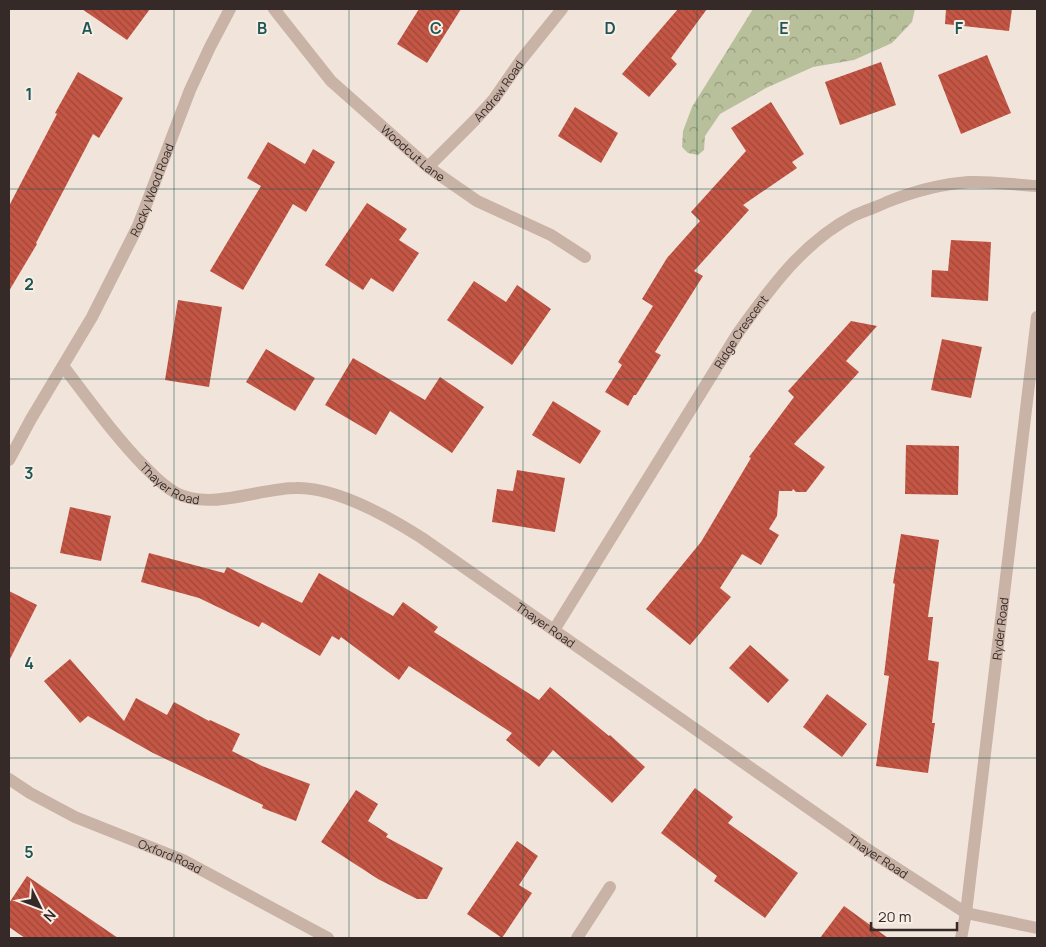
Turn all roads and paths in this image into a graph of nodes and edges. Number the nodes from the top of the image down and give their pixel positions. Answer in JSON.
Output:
{"nodes":[{"id":1,"x":230,"y":9,"type":"edge"},
{"id":2,"x":274,"y":9,"type":"edge"},
{"id":3,"x":562,"y":9,"type":"edge"},
{"id":4,"x":428,"y":167,"type":"junction"},
{"id":5,"x":1037,"y":186,"type":"edge"},
{"id":6,"x":585,"y":257,"type":"dead end"},
{"id":7,"x":1037,"y":317,"type":"edge"},
{"id":8,"x":62,"y":366,"type":"junction"},
{"id":9,"x":9,"y":460,"type":"edge"},
{"id":10,"x":554,"y":630,"type":"junction"},
{"id":11,"x":9,"y":779,"type":"edge"},
{"id":12,"x":610,"y":888,"type":"dead end"},
{"id":13,"x":966,"y":913,"type":"junction"},
{"id":14,"x":1037,"y":928,"type":"edge"},
{"id":15,"x":328,"y":938,"type":"edge"},
{"id":16,"x":577,"y":938,"type":"edge"},
{"id":17,"x":961,"y":938,"type":"edge"}],
"edges":[{"from":1,"to":8,"type":"street","name":"Rocky Wood Road"},
{"from":2,"to":4,"type":"street","name":"Woodcut Lane"},
{"from":3,"to":4,"type":"street","name":"Andrew Road"},
{"from":4,"to":6,"type":"street","name":"Woodcut Lane"},
{"from":5,"to":10,"type":"street","name":"Ridge Crescent"},
{"from":7,"to":13,"type":"street","name":"Ryder Road"},
{"from":8,"to":9,"type":"street","name":"Rocky Wood Road"},
{"from":8,"to":10,"type":"street","name":"Thayer Road"},
{"from":10,"to":13,"type":"street","name":"Thayer Road"},
{"from":11,"to":15,"type":"street","name":"Oxford Road"},
{"from":12,"to":16,"type":"street"},
{"from":13,"to":14,"type":"street","name":"Thayer Road"},
{"from":13,"to":17,"type":"street","name":"Ryder Road"}]}
